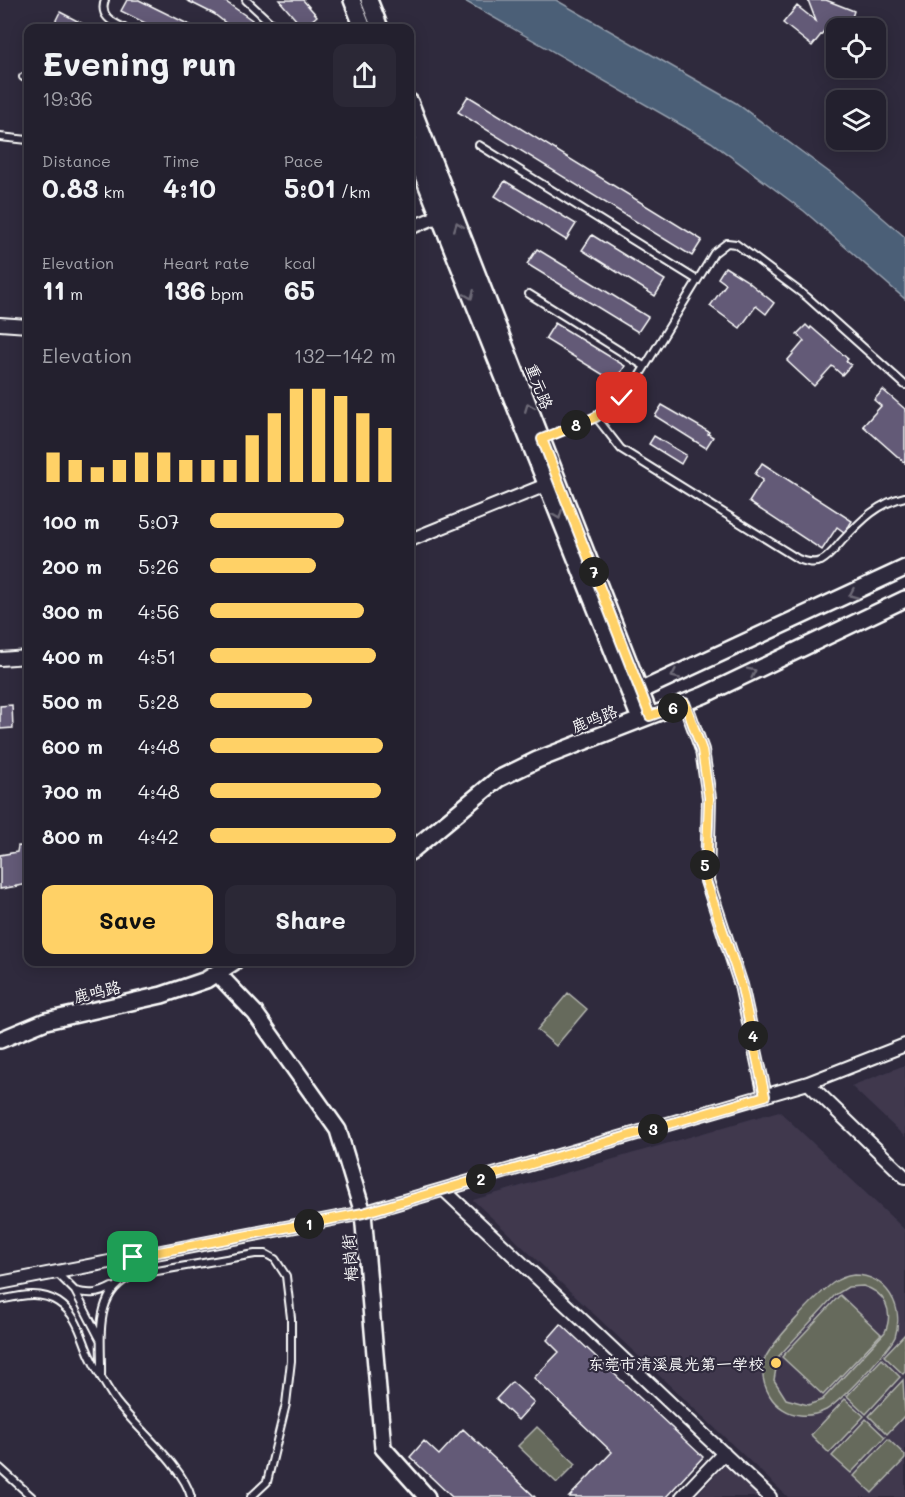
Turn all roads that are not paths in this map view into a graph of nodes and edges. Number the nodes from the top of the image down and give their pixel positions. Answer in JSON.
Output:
{"nodes":[{"id":1,"x":105,"y":0,"type":"edge"},
{"id":2,"x":246,"y":0,"type":"edge"},
{"id":3,"x":352,"y":0,"type":"edge"},
{"id":4,"x":369,"y":0,"type":"edge"},
{"id":5,"x":117,"y":24,"type":"edge"},
{"id":6,"x":272,"y":24,"type":"edge"},
{"id":7,"x":361,"y":24,"type":"edge"},
{"id":8,"x":378,"y":24,"type":"edge"},
{"id":9,"x":414,"y":112,"type":"edge"},
{"id":10,"x":0,"y":138,"type":"edge"},
{"id":11,"x":24,"y":140,"type":"edge"},
{"id":12,"x":479,"y":145,"type":"dead end"},
{"id":13,"x":414,"y":153,"type":"edge"},
{"id":14,"x":439,"y":216,"type":"junction"},
{"id":15,"x":414,"y":226,"type":"edge"},
{"id":16,"x":697,"y":280,"type":"junction"},
{"id":17,"x":528,"y":294,"type":"dead end"},
{"id":18,"x":0,"y":324,"type":"edge"},
{"id":19,"x":24,"y":326,"type":"edge"},
{"id":20,"x":644,"y":366,"type":"junction"},
{"id":21,"x":905,"y":385,"type":"edge"},
{"id":22,"x":596,"y":417,"type":"junction"},
{"id":23,"x":542,"y":439,"type":"junction"},
{"id":24,"x":546,"y":485,"type":"junction"},
{"id":25,"x":905,"y":497,"type":"edge"},
{"id":26,"x":414,"y":538,"type":"edge"},
{"id":27,"x":905,"y":568,"type":"edge"},
{"id":28,"x":905,"y":599,"type":"edge"},
{"id":29,"x":24,"y":657,"type":"edge"},
{"id":30,"x":0,"y":659,"type":"edge"},
{"id":31,"x":636,"y":693,"type":"junction"},
{"id":32,"x":685,"y":703,"type":"junction"},
{"id":33,"x":645,"y":717,"type":"junction"},
{"id":34,"x":414,"y":849,"type":"edge"},
{"id":35,"x":228,"y":966,"type":"edge"},
{"id":36,"x":218,"y":973,"type":"junction"},
{"id":37,"x":0,"y":1040,"type":"edge"},
{"id":38,"x":905,"y":1046,"type":"edge"},
{"id":39,"x":808,"y":1083,"type":"junction"},
{"id":40,"x":765,"y":1096,"type":"junction"},
{"id":41,"x":905,"y":1177,"type":"edge"},
{"id":42,"x":444,"y":1190,"type":"junction"},
{"id":43,"x":363,"y":1213,"type":"junction"},
{"id":44,"x":57,"y":1272,"type":"junction"},
{"id":45,"x":0,"y":1283,"type":"edge"},
{"id":46,"x":113,"y":1287,"type":"junction"},
{"id":47,"x":75,"y":1292,"type":"junction"},
{"id":48,"x":0,"y":1300,"type":"edge"},
{"id":49,"x":102,"y":1342,"type":"junction"},
{"id":50,"x":101,"y":1376,"type":"junction"},
{"id":51,"x":723,"y":1453,"type":"junction"},
{"id":52,"x":0,"y":1468,"type":"edge"},
{"id":53,"x":32,"y":1497,"type":"edge"},
{"id":54,"x":191,"y":1497,"type":"edge"},
{"id":55,"x":251,"y":1497,"type":"edge"},
{"id":56,"x":427,"y":1497,"type":"edge"},
{"id":57,"x":682,"y":1497,"type":"edge"},
{"id":58,"x":770,"y":1497,"type":"edge"}],
"edges":[{"from":1,"to":5,"type":"lane"},
{"from":2,"to":6,"type":"lane"},
{"from":3,"to":7,"type":"street"},
{"from":4,"to":8,"type":"street"},
{"from":23,"to":9,"type":"street","name":"重元路","one_way":true},
{"from":10,"to":11,"type":"lane"},
{"from":12,"to":16,"type":"lane"},
{"from":13,"to":14,"type":"street","name":"重元路"},
{"from":14,"to":15,"type":"street"},
{"from":14,"to":24,"type":"street","name":"重元路","one_way":true},
{"from":16,"to":20,"type":"lane"},
{"from":16,"to":21,"type":"lane"},
{"from":17,"to":20,"type":"lane"},
{"from":18,"to":19,"type":"street"},
{"from":20,"to":22,"type":"lane"},
{"from":22,"to":23,"type":"lane"},
{"from":22,"to":25,"type":"lane"},
{"from":23,"to":31,"type":"street","name":"重元路"},
{"from":24,"to":26,"type":"street"},
{"from":24,"to":31,"type":"street","name":"重元路","one_way":true},
{"from":27,"to":31,"type":"street","one_way":true},
{"from":32,"to":28,"type":"street","name":"鹿鸣路","one_way":true},
{"from":29,"to":30,"type":"street"},
{"from":31,"to":33,"type":"street","name":"重元路"},
{"from":32,"to":33,"type":"street","name":"鹿鸣路"},
{"from":32,"to":40,"type":"street"},
{"from":33,"to":34,"type":"street","name":"鹿鸣路"},
{"from":35,"to":36,"type":"street","name":"鹿鸣路"},
{"from":36,"to":37,"type":"street","name":"鹿鸣路"},
{"from":36,"to":43,"type":"street","name":"梅岗街"},
{"from":38,"to":39,"type":"street"},
{"from":39,"to":40,"type":"street"},
{"from":39,"to":41,"type":"street"},
{"from":40,"to":42,"type":"street"},
{"from":42,"to":43,"type":"street"},
{"from":42,"to":51,"type":"street"},
{"from":43,"to":44,"type":"street"},
{"from":43,"to":56,"type":"street","name":"梅岗街"},
{"from":44,"to":45,"type":"street"},
{"from":44,"to":47,"type":"lane"},
{"from":46,"to":47,"type":"lane"},
{"from":46,"to":49,"type":"lane"},
{"from":46,"to":55,"type":"lane"},
{"from":47,"to":49,"type":"lane"},
{"from":48,"to":50,"type":"lane"},
{"from":49,"to":50,"type":"lane"},
{"from":50,"to":54,"type":"lane"},
{"from":51,"to":57,"type":"street"},
{"from":51,"to":58,"type":"street"},
{"from":52,"to":53,"type":"lane"}]}
